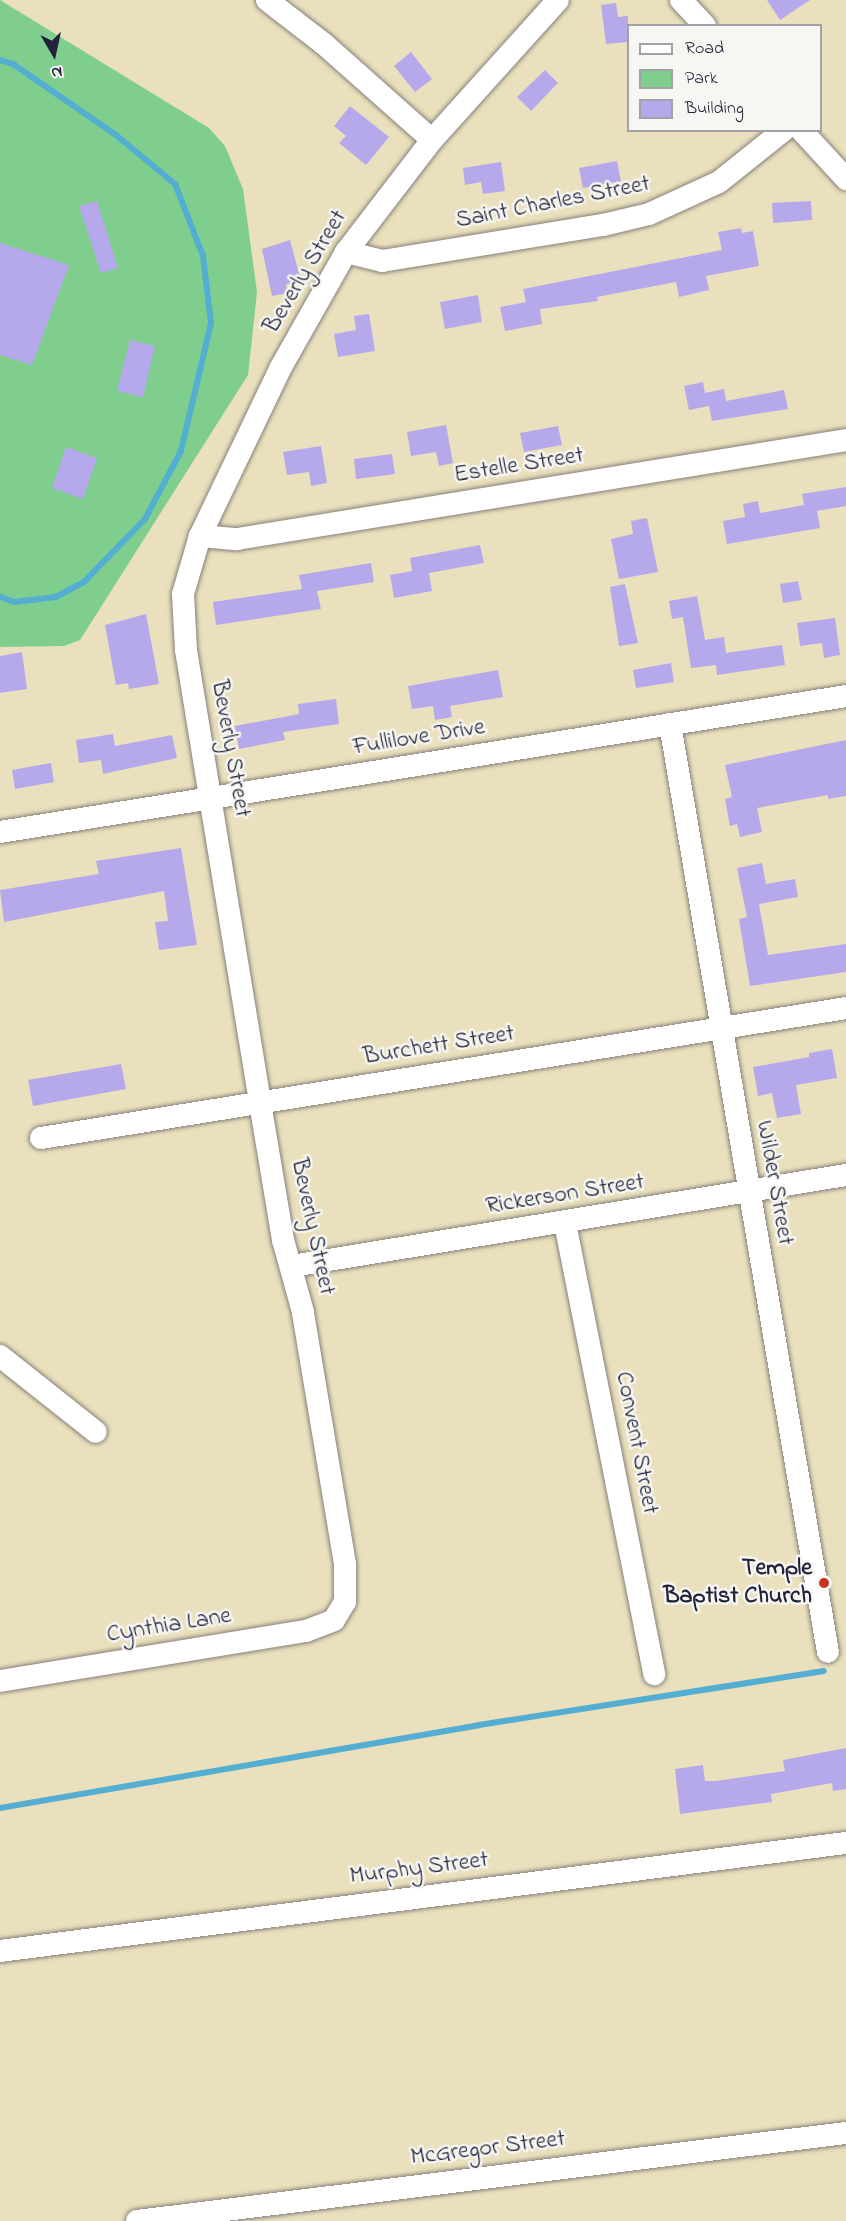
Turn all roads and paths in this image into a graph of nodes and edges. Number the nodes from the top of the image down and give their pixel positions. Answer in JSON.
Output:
{"nodes":[{"id":1,"x":267,"y":0,"type":"edge"},
{"id":2,"x":558,"y":0,"type":"edge"},
{"id":3,"x":681,"y":0,"type":"edge"},
{"id":4,"x":703,"y":24,"type":"edge"},
{"id":5,"x":782,"y":132,"type":"edge"},
{"id":6,"x":803,"y":132,"type":"edge"},
{"id":7,"x":432,"y":140,"type":"junction"},
{"id":8,"x":846,"y":180,"type":"edge"},
{"id":9,"x":346,"y":252,"type":"junction"},
{"id":10,"x":846,"y":440,"type":"edge"},
{"id":11,"x":200,"y":536,"type":"junction"},
{"id":12,"x":846,"y":696,"type":"edge"},
{"id":13,"x":670,"y":724,"type":"junction"},
{"id":14,"x":211,"y":799,"type":"junction"},
{"id":15,"x":0,"y":832,"type":"edge"},
{"id":16,"x":846,"y":1008,"type":"edge"},
{"id":17,"x":721,"y":1028,"type":"junction"},
{"id":18,"x":260,"y":1102,"type":"junction"},
{"id":19,"x":41,"y":1138,"type":"dead end"},
{"id":20,"x":846,"y":1175,"type":"edge"},
{"id":21,"x":748,"y":1191,"type":"junction"},
{"id":22,"x":565,"y":1223,"type":"junction"},
{"id":23,"x":292,"y":1266,"type":"junction"},
{"id":24,"x":0,"y":1356,"type":"edge"},
{"id":25,"x":96,"y":1432,"type":"dead end"},
{"id":26,"x":341,"y":1611,"type":"joint"},
{"id":27,"x":828,"y":1652,"type":"dead end"},
{"id":28,"x":654,"y":1674,"type":"dead end"},
{"id":29,"x":0,"y":1681,"type":"edge"},
{"id":30,"x":846,"y":1843,"type":"edge"},
{"id":31,"x":0,"y":1951,"type":"edge"},
{"id":32,"x":846,"y":2133,"type":"edge"},
{"id":33,"x":137,"y":2221,"type":"edge"}],
"edges":[{"from":1,"to":7,"type":"street"},
{"from":2,"to":7,"type":"street","name":"Beverly Street"},
{"from":3,"to":4,"type":"street"},
{"from":5,"to":9,"type":"street","name":"Saint Charles Street"},
{"from":6,"to":8,"type":"street"},
{"from":7,"to":9,"type":"street","name":"Beverly Street"},
{"from":9,"to":11,"type":"street","name":"Beverly Street"},
{"from":10,"to":11,"type":"street","name":"Estelle Street"},
{"from":11,"to":14,"type":"street","name":"Beverly Street"},
{"from":12,"to":13,"type":"street","name":"Fullilove Drive"},
{"from":13,"to":14,"type":"street","name":"Fullilove Drive"},
{"from":13,"to":17,"type":"street","name":"Wilder Street"},
{"from":14,"to":15,"type":"street","name":"Fullilove Drive"},
{"from":14,"to":18,"type":"street","name":"Beverly Street"},
{"from":16,"to":17,"type":"street","name":"Burchett Street"},
{"from":17,"to":18,"type":"street","name":"Burchett Street"},
{"from":17,"to":21,"type":"street","name":"Wilder Street"},
{"from":18,"to":19,"type":"street","name":"Burchett Street"},
{"from":18,"to":23,"type":"street","name":"Beverly Street"},
{"from":20,"to":21,"type":"street","name":"Rickerson Street"},
{"from":21,"to":22,"type":"street","name":"Rickerson Street"},
{"from":21,"to":27,"type":"street","name":"Wilder Street"},
{"from":22,"to":23,"type":"street","name":"Rickerson Street"},
{"from":22,"to":28,"type":"street","name":"Convent Street"},
{"from":23,"to":26,"type":"street","name":"Beverly Street"},
{"from":24,"to":25,"type":"street"},
{"from":26,"to":29,"type":"street","name":"Cynthia Lane"},
{"from":30,"to":31,"type":"street","name":"Murphy Street"},
{"from":32,"to":33,"type":"street","name":"McGregor Street"}]}
